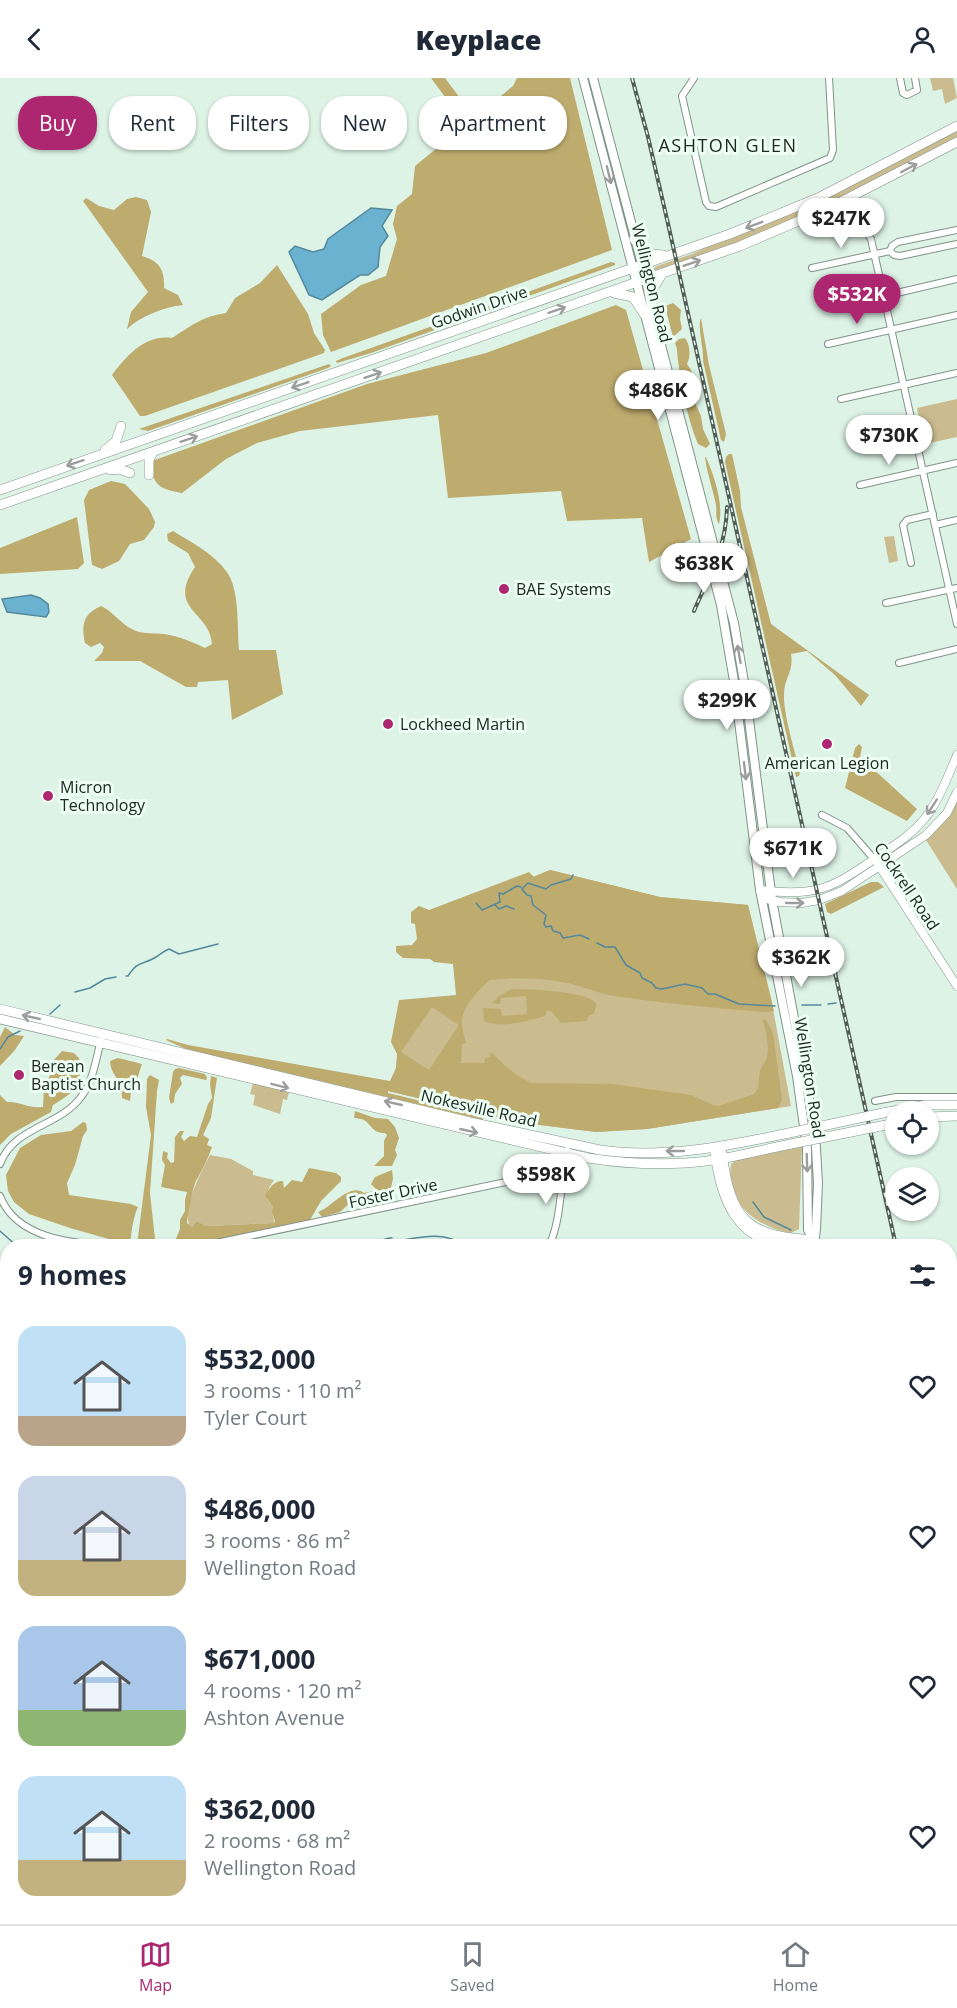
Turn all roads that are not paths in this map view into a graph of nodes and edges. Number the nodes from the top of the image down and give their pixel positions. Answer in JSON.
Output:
{"nodes":[{"id":1,"x":583,"y":78,"type":"edge"},
{"id":2,"x":592,"y":78,"type":"edge"},
{"id":3,"x":693,"y":78,"type":"edge"},
{"id":4,"x":829,"y":78,"type":"edge"},
{"id":5,"x":900,"y":78,"type":"edge"},
{"id":6,"x":915,"y":78,"type":"edge"},
{"id":7,"x":957,"y":126,"type":"edge"},
{"id":8,"x":957,"y":142,"type":"edge"},
{"id":9,"x":862,"y":225,"type":"dead end"},
{"id":10,"x":957,"y":230,"type":"edge"},
{"id":11,"x":634,"y":239,"type":"junction"},
{"id":12,"x":957,"y":243,"type":"edge"},
{"id":13,"x":890,"y":251,"type":"junction"},
{"id":14,"x":675,"y":254,"type":"junction"},
{"id":15,"x":875,"y":255,"type":"junction"},
{"id":16,"x":638,"y":267,"type":"junction"},
{"id":17,"x":812,"y":268,"type":"dead end"},
{"id":18,"x":662,"y":274,"type":"junction"},
{"id":19,"x":957,"y":279,"type":"edge"},
{"id":20,"x":642,"y":281,"type":"junction"},
{"id":21,"x":605,"y":294,"type":"junction"},
{"id":22,"x":884,"y":296,"type":"junction"},
{"id":23,"x":648,"y":312,"type":"junction"},
{"id":24,"x":957,"y":315,"type":"edge"},
{"id":25,"x":892,"y":330,"type":"junction"},
{"id":26,"x":828,"y":344,"type":"dead end"},
{"id":27,"x":957,"y":373,"type":"edge"},
{"id":28,"x":904,"y":385,"type":"junction"},
{"id":29,"x":841,"y":399,"type":"dead end"},
{"id":30,"x":121,"y":426,"type":"dead end"},
{"id":31,"x":153,"y":452,"type":"junction"},
{"id":32,"x":97,"y":456,"type":"junction"},
{"id":33,"x":957,"y":463,"type":"edge"},
{"id":34,"x":99,"y":471,"type":"junction"},
{"id":35,"x":923,"y":471,"type":"junction"},
{"id":36,"x":130,"y":473,"type":"dead end"},
{"id":37,"x":149,"y":475,"type":"dead end"},
{"id":38,"x":860,"y":485,"type":"dead end"},
{"id":39,"x":0,"y":490,"type":"edge"},
{"id":40,"x":0,"y":505,"type":"edge"},
{"id":41,"x":933,"y":514,"type":"junction"},
{"id":42,"x":957,"y":520,"type":"edge"},
{"id":43,"x":935,"y":525,"type":"junction"},
{"id":44,"x":911,"y":563,"type":"dead end"},
{"id":45,"x":953,"y":589,"type":"edge"},
{"id":46,"x":886,"y":603,"type":"dead end"},
{"id":47,"x":957,"y":624,"type":"edge"},
{"id":48,"x":957,"y":650,"type":"edge"},
{"id":49,"x":899,"y":663,"type":"dead end"},
{"id":50,"x":957,"y":755,"type":"edge"},
{"id":51,"x":957,"y":792,"type":"edge"},
{"id":52,"x":822,"y":815,"type":"dead end"},
{"id":53,"x":874,"y":859,"type":"junction"},
{"id":54,"x":880,"y":867,"type":"junction"},
{"id":55,"x":761,"y":894,"type":"junction"},
{"id":56,"x":771,"y":896,"type":"junction"},
{"id":57,"x":957,"y":986,"type":"edge"},
{"id":58,"x":0,"y":1009,"type":"edge"},
{"id":59,"x":0,"y":1019,"type":"edge"},
{"id":60,"x":101,"y":1038,"type":"junction"},
{"id":61,"x":251,"y":1074,"type":"junction"},
{"id":62,"x":957,"y":1097,"type":"edge"},
{"id":63,"x":875,"y":1101,"type":"dead end"},
{"id":64,"x":957,"y":1105,"type":"edge"},
{"id":65,"x":957,"y":1116,"type":"edge"},
{"id":66,"x":939,"y":1117,"type":"edge"},
{"id":67,"x":885,"y":1125,"type":"edge"},
{"id":68,"x":569,"y":1144,"type":"junction"},
{"id":69,"x":718,"y":1148,"type":"junction"},
{"id":70,"x":566,"y":1154,"type":"junction"},
{"id":71,"x":719,"y":1159,"type":"junction"},
{"id":72,"x":0,"y":1164,"type":"edge"},
{"id":73,"x":563,"y":1170,"type":"junction"},
{"id":74,"x":1,"y":1201,"type":"edge"},
{"id":75,"x":55,"y":1239,"type":"edge"},
{"id":76,"x":235,"y":1239,"type":"edge"},
{"id":77,"x":552,"y":1239,"type":"edge"},
{"id":78,"x":761,"y":1239,"type":"edge"},
{"id":79,"x":791,"y":1239,"type":"edge"},
{"id":80,"x":812,"y":1239,"type":"edge"},
{"id":81,"x":815,"y":1239,"type":"edge"}],
"edges":[{"from":1,"to":16,"type":"main road","name":"Wellington Road","one_way":true},
{"from":2,"to":11,"type":"main road","name":"Wellington Road"},
{"from":3,"to":4,"type":"street"},
{"from":5,"to":6,"type":"street"},
{"from":7,"to":14,"type":"main road","name":"Godwin Drive","one_way":true},
{"from":18,"to":8,"type":"main road","name":"Godwin Drive","one_way":true},
{"from":9,"to":15,"type":"street"},
{"from":10,"to":13,"type":"street"},
{"from":11,"to":14,"type":"main road"},
{"from":11,"to":16,"type":"main road","name":"Wellington Road"},
{"from":12,"to":13,"type":"street"},
{"from":13,"to":15,"type":"street"},
{"from":14,"to":16,"type":"main road","name":"Godwin Drive"},
{"from":15,"to":17,"type":"street"},
{"from":15,"to":22,"type":"street"},
{"from":16,"to":20,"type":"main road","name":"Wellington Road"},
{"from":16,"to":32,"type":"main road","name":"Godwin Drive","one_way":true},
{"from":18,"to":20,"type":"main road","name":"Godwin Drive"},
{"from":18,"to":23,"type":"main road"},
{"from":19,"to":22,"type":"street"},
{"from":20,"to":21,"type":"main road","name":"Godwin Drive"},
{"from":20,"to":23,"type":"main road","name":"Wellington Road"},
{"from":21,"to":23,"type":"main road"},
{"from":31,"to":21,"type":"main road","name":"Godwin Drive","one_way":true},
{"from":22,"to":25,"type":"street"},
{"from":23,"to":55,"type":"main road","name":"Wellington Road","one_way":true},
{"from":56,"to":23,"type":"main road","name":"Wellington Road","one_way":true},
{"from":24,"to":25,"type":"street"},
{"from":25,"to":26,"type":"street"},
{"from":25,"to":28,"type":"street"},
{"from":27,"to":28,"type":"street"},
{"from":28,"to":29,"type":"street"},
{"from":28,"to":35,"type":"street"},
{"from":30,"to":32,"type":"main road"},
{"from":31,"to":34,"type":"main road","name":"Godwin Drive"},
{"from":31,"to":37,"type":"main road"},
{"from":32,"to":39,"type":"main road","name":"Godwin Drive","one_way":true},
{"from":33,"to":35,"type":"street"},
{"from":34,"to":36,"type":"main road"},
{"from":34,"to":40,"type":"main road","name":"Godwin Drive"},
{"from":35,"to":38,"type":"street"},
{"from":35,"to":41,"type":"street"},
{"from":41,"to":43,"type":"street"},
{"from":41,"to":44,"type":"street"},
{"from":42,"to":43,"type":"street"},
{"from":43,"to":45,"type":"street"},
{"from":45,"to":46,"type":"street"},
{"from":45,"to":47,"type":"street"},
{"from":48,"to":49,"type":"street"},
{"from":50,"to":53,"type":"street","one_way":true},
{"from":51,"to":54,"type":"street"},
{"from":52,"to":53,"type":"street","name":"Cockrell Road"},
{"from":53,"to":54,"type":"street","name":"Cockrell Road"},
{"from":53,"to":56,"type":"street"},
{"from":56,"to":54,"type":"street","one_way":true},
{"from":54,"to":57,"type":"street","name":"Cockrell Road"},
{"from":55,"to":56,"type":"street"},
{"from":55,"to":80,"type":"main road","name":"Wellington Road","one_way":true},
{"from":56,"to":81,"type":"main road","name":"Wellington Road"},
{"from":60,"to":58,"type":"main road","name":"Nokesville Road","one_way":true},
{"from":59,"to":60,"type":"main road","name":"Nokesville Road"},
{"from":60,"to":61,"type":"main road","name":"Nokesville Road"},
{"from":60,"to":72,"type":"street"},
{"from":68,"to":61,"type":"main road","name":"Nokesville Road","one_way":true},
{"from":61,"to":70,"type":"main road","name":"Nokesville Road","one_way":true},
{"from":62,"to":63,"type":"street"},
{"from":64,"to":69,"type":"main road","name":"Nokesville Road","bridge":true},
{"from":65,"to":66,"type":"main road"},
{"from":67,"to":71,"type":"main road","name":"Nokesville Road","bridge":true},
{"from":69,"to":68,"type":"main road","name":"Nokesville Road","one_way":true},
{"from":68,"to":70,"type":"street"},
{"from":69,"to":71,"type":"main road"},
{"from":70,"to":71,"type":"main road","name":"Nokesville Road"},
{"from":70,"to":73,"type":"street"},
{"from":71,"to":78,"type":"main road"},
{"from":71,"to":79,"type":"main road"},
{"from":73,"to":76,"type":"street","name":"Foster Drive"},
{"from":73,"to":77,"type":"street"},
{"from":74,"to":75,"type":"street"}]}
